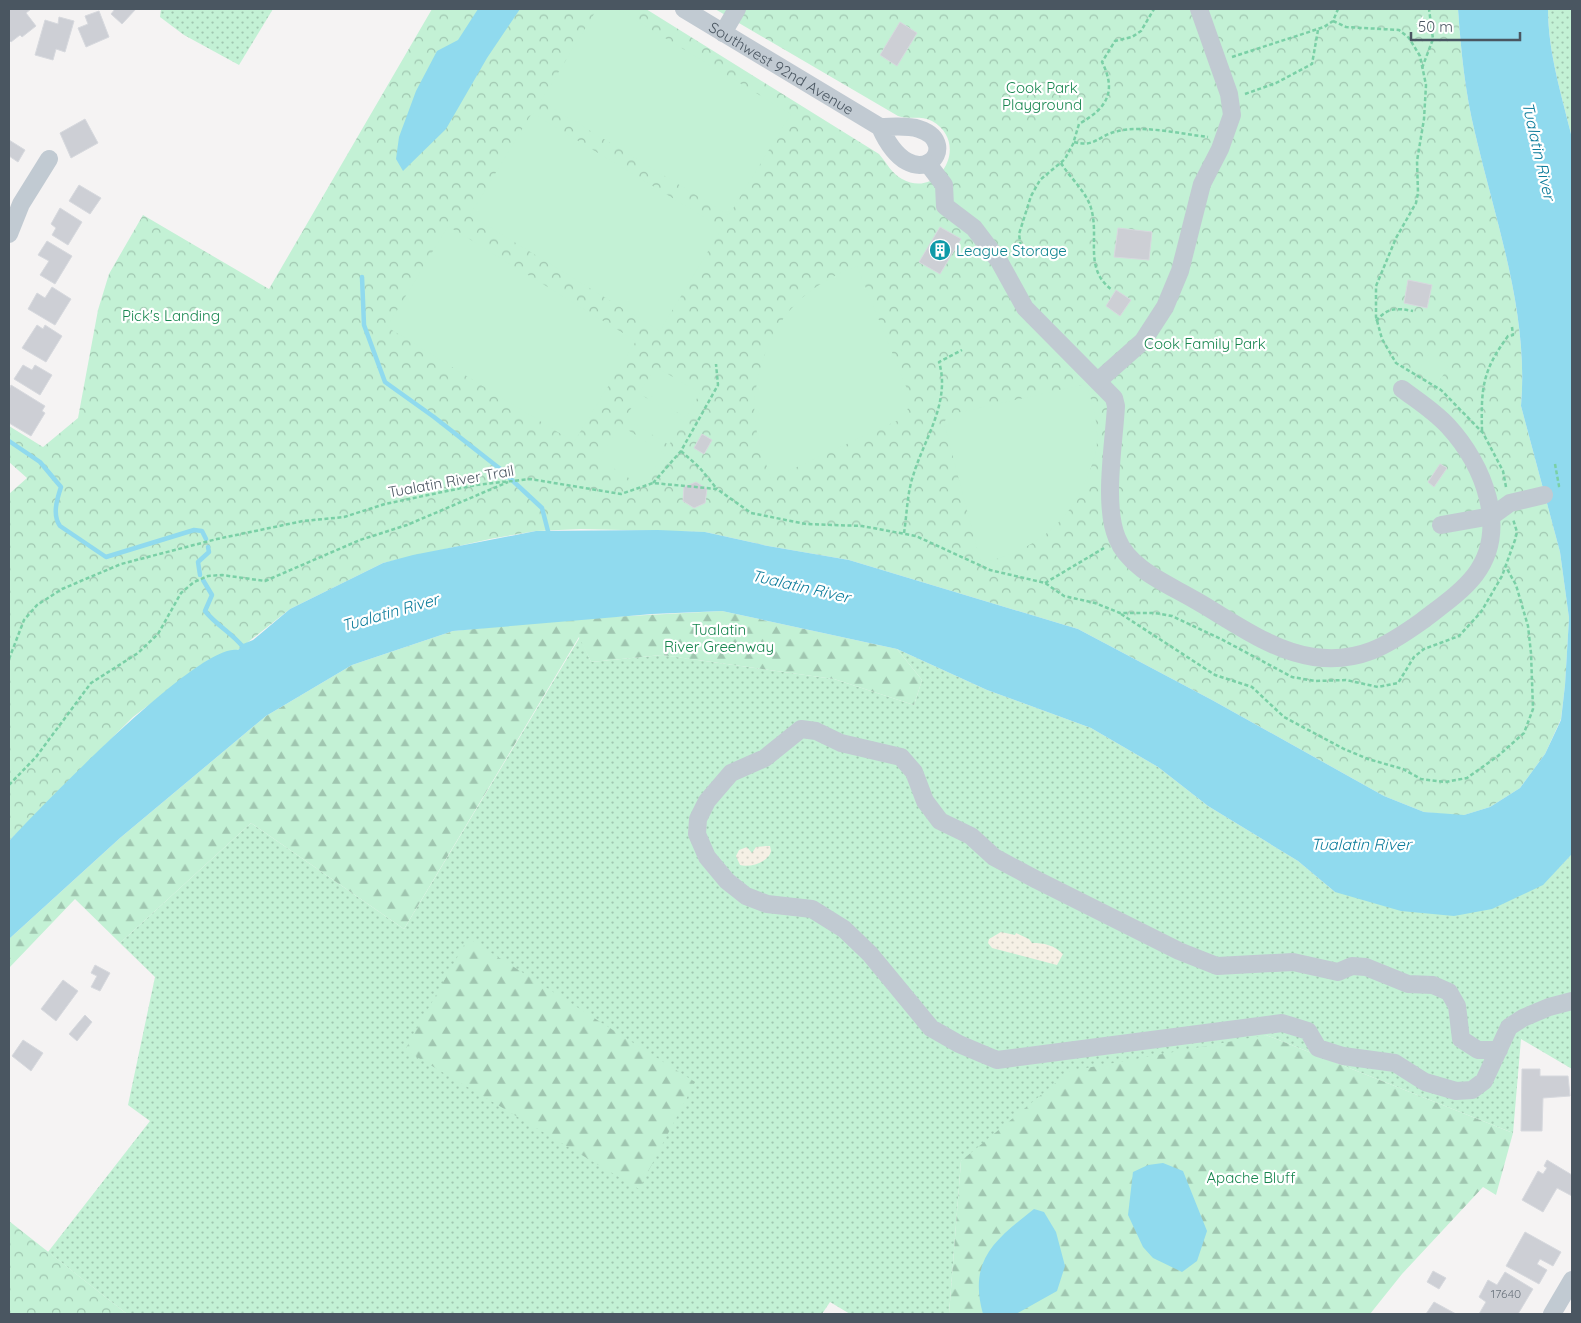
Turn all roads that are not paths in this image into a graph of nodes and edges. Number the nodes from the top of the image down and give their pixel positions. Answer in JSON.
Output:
{"nodes":[{"id":1,"x":684,"y":9,"type":"edge"},
{"id":2,"x":737,"y":9,"type":"edge"},
{"id":3,"x":1199,"y":9,"type":"edge"},
{"id":4,"x":723,"y":33,"type":"junction"},
{"id":5,"x":880,"y":127,"type":"junction"},
{"id":6,"x":49,"y":159,"type":"dead end"},
{"id":7,"x":928,"y":164,"type":"junction"},
{"id":8,"x":9,"y":234,"type":"edge"},
{"id":9,"x":1098,"y":381,"type":"junction"},
{"id":10,"x":1402,"y":389,"type":"dead end"},
{"id":11,"x":1544,"y":495,"type":"dead end"},
{"id":12,"x":1492,"y":516,"type":"junction"},
{"id":13,"x":1441,"y":525,"type":"dead end"},
{"id":14,"x":1572,"y":1001,"type":"edge"},
{"id":15,"x":1499,"y":1050,"type":"junction"},
{"id":16,"x":1572,"y":1280,"type":"edge"},
{"id":17,"x":1552,"y":1314,"type":"edge"}],
"edges":[{"from":1,"to":4,"type":"street","name":"Southwest 92nd Avenue"},
{"from":2,"to":4,"type":"street"},
{"from":3,"to":9,"type":"street"},
{"from":4,"to":5,"type":"street","name":"Southwest 92nd Avenue"},
{"from":5,"to":7,"type":"street"},
{"from":5,"to":7,"type":"street"},
{"from":6,"to":8,"type":"street"},
{"from":7,"to":9,"type":"street"},
{"from":9,"to":12,"type":"street"},
{"from":10,"to":12,"type":"street"},
{"from":11,"to":12,"type":"street"},
{"from":12,"to":13,"type":"street"},
{"from":14,"to":15,"type":"street"},
{"from":15,"to":15,"type":"street"},
{"from":16,"to":17,"type":"street"}]}
